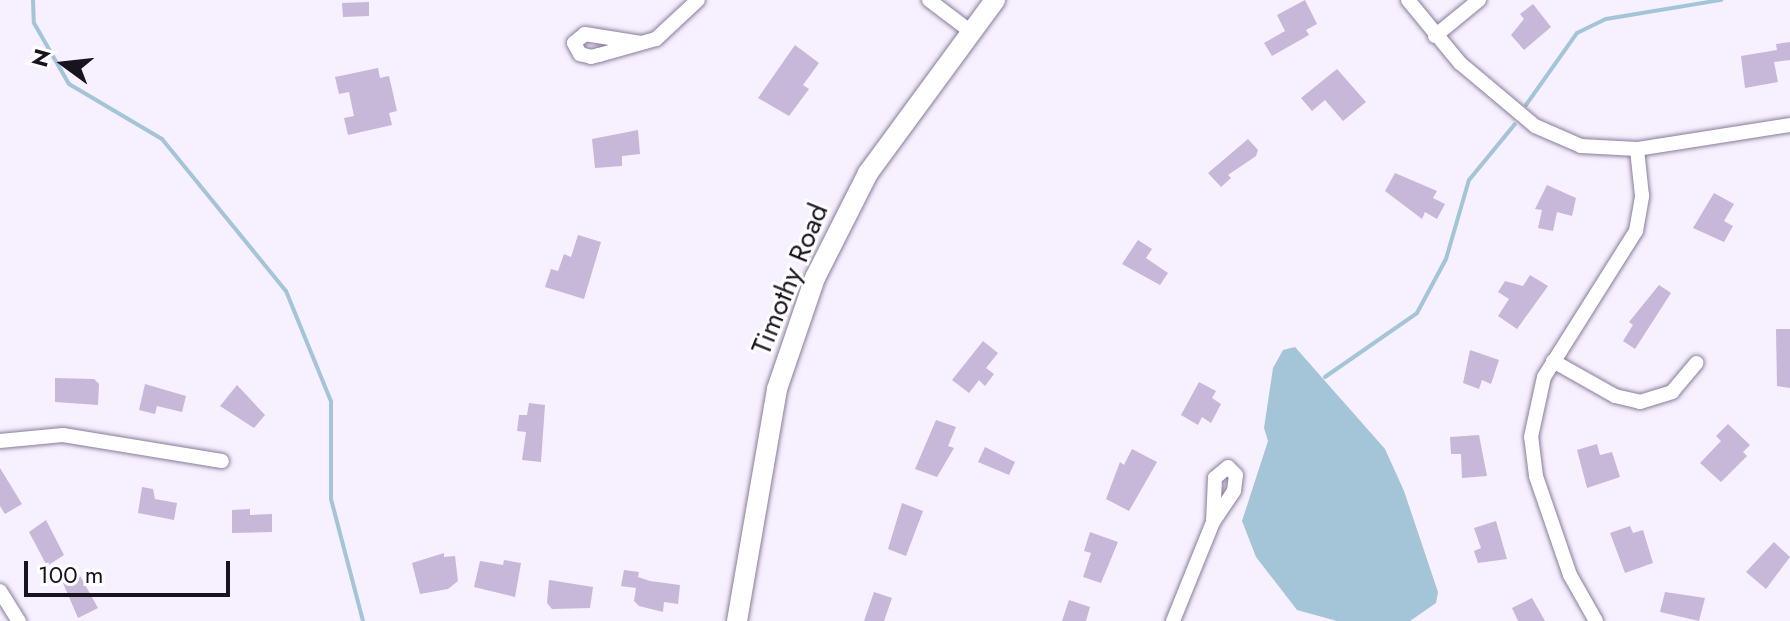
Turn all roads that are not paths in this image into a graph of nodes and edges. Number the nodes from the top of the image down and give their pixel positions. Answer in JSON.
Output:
{"nodes":[{"id":1,"x":698,"y":0,"type":"edge"},
{"id":2,"x":929,"y":0,"type":"edge"},
{"id":3,"x":995,"y":0,"type":"edge"},
{"id":4,"x":1408,"y":0,"type":"edge"},
{"id":5,"x":1479,"y":0,"type":"edge"},
{"id":6,"x":970,"y":31,"type":"junction"},
{"id":7,"x":1435,"y":36,"type":"junction"},
{"id":8,"x":641,"y":43,"type":"dead end"},
{"id":9,"x":1790,"y":125,"type":"edge"},
{"id":10,"x":1637,"y":149,"type":"junction"},
{"id":11,"x":1553,"y":361,"type":"junction"},
{"id":12,"x":1696,"y":363,"type":"dead end"},
{"id":13,"x":0,"y":441,"type":"edge"},
{"id":14,"x":222,"y":461,"type":"dead end"},
{"id":15,"x":1213,"y":522,"type":"dead end"},
{"id":16,"x":0,"y":591,"type":"edge"},
{"id":17,"x":19,"y":621,"type":"edge"},
{"id":18,"x":737,"y":621,"type":"edge"},
{"id":19,"x":1173,"y":621,"type":"edge"},
{"id":20,"x":1596,"y":621,"type":"edge"}],
"edges":[{"from":1,"to":8,"type":"street"},
{"from":2,"to":6,"type":"street"},
{"from":3,"to":6,"type":"main road","name":"Timothy Road"},
{"from":4,"to":7,"type":"street"},
{"from":5,"to":7,"type":"street"},
{"from":6,"to":18,"type":"main road","name":"Timothy Road"},
{"from":7,"to":10,"type":"street"},
{"from":9,"to":10,"type":"street"},
{"from":10,"to":11,"type":"street"},
{"from":11,"to":12,"type":"street"},
{"from":11,"to":20,"type":"street"},
{"from":13,"to":14,"type":"street"},
{"from":15,"to":19,"type":"street"},
{"from":16,"to":17,"type":"street"}]}
